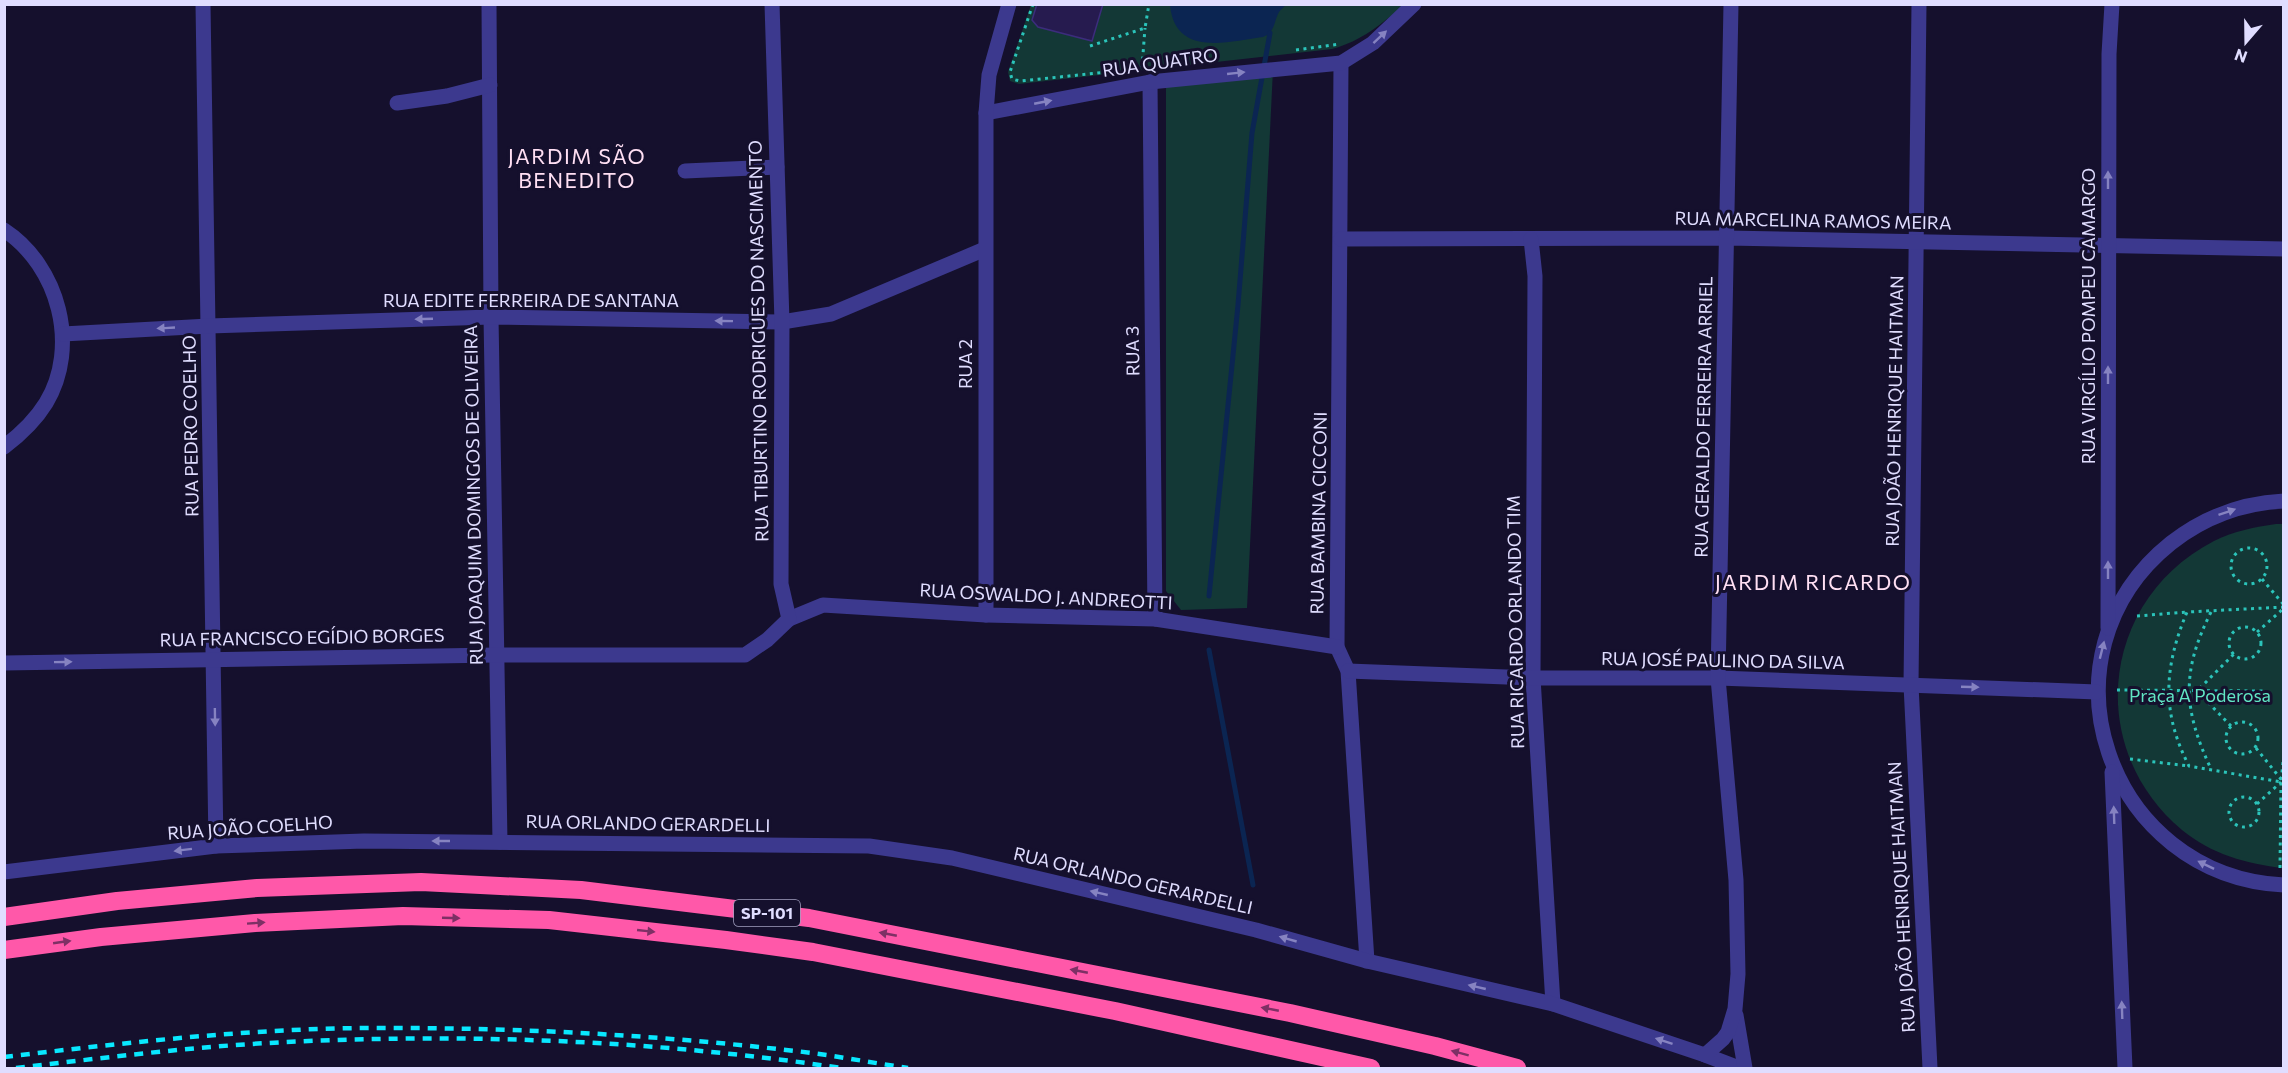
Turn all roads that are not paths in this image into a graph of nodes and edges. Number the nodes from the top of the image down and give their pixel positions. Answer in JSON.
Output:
{"nodes":[{"id":1,"x":203,"y":4,"type":"edge"},
{"id":2,"x":489,"y":4,"type":"edge"},
{"id":3,"x":772,"y":4,"type":"edge"},
{"id":4,"x":1009,"y":4,"type":"edge"},
{"id":5,"x":1414,"y":4,"type":"edge"},
{"id":6,"x":1731,"y":4,"type":"edge"},
{"id":7,"x":1919,"y":4,"type":"edge"},
{"id":8,"x":2112,"y":4,"type":"edge"},
{"id":9,"x":1341,"y":63,"type":"junction"},
{"id":10,"x":1146,"y":75,"type":"junction"},
{"id":11,"x":490,"y":85,"type":"junction"},
{"id":12,"x":396,"y":104,"type":"dead end"},
{"id":13,"x":986,"y":113,"type":"junction"},
{"id":14,"x":777,"y":167,"type":"junction"},
{"id":15,"x":685,"y":171,"type":"dead end"},
{"id":16,"x":4,"y":230,"type":"edge"},
{"id":17,"x":1727,"y":238,"type":"junction"},
{"id":18,"x":1341,"y":239,"type":"junction"},
{"id":19,"x":1531,"y":239,"type":"junction"},
{"id":20,"x":1916,"y":242,"type":"junction"},
{"id":21,"x":2108,"y":247,"type":"junction"},
{"id":22,"x":986,"y":249,"type":"junction"},
{"id":23,"x":2283,"y":249,"type":"edge"},
{"id":24,"x":491,"y":317,"type":"junction"},
{"id":25,"x":782,"y":322,"type":"junction"},
{"id":26,"x":209,"y":326,"type":"junction"},
{"id":27,"x":63,"y":334,"type":"junction"},
{"id":28,"x":4,"y":447,"type":"edge"},
{"id":29,"x":2283,"y":501,"type":"edge"},
{"id":30,"x":986,"y":615,"type":"junction"},
{"id":31,"x":789,"y":619,"type":"junction"},
{"id":32,"x":1155,"y":619,"type":"junction"},
{"id":33,"x":2108,"y":628,"type":"junction"},
{"id":34,"x":1337,"y":647,"type":"junction"},
{"id":35,"x":496,"y":655,"type":"junction"},
{"id":36,"x":214,"y":659,"type":"junction"},
{"id":37,"x":4,"y":663,"type":"edge"},
{"id":38,"x":1348,"y":671,"type":"junction"},
{"id":39,"x":1533,"y":678,"type":"junction"},
{"id":40,"x":1718,"y":678,"type":"junction"},
{"id":41,"x":1911,"y":685,"type":"junction"},
{"id":42,"x":2097,"y":692,"type":"junction"},
{"id":43,"x":2112,"y":767,"type":"junction"},
{"id":44,"x":500,"y":842,"type":"junction"},
{"id":45,"x":216,"y":846,"type":"junction"},
{"id":46,"x":4,"y":872,"type":"edge"},
{"id":47,"x":2283,"y":885,"type":"edge"},
{"id":48,"x":4,"y":917,"type":"edge"},
{"id":49,"x":4,"y":950,"type":"edge"},
{"id":50,"x":1367,"y":961,"type":"junction"},
{"id":51,"x":1553,"y":1004,"type":"junction"},
{"id":52,"x":1735,"y":1009,"type":"junction"},
{"id":53,"x":1705,"y":1055,"type":"junction"},
{"id":54,"x":1371,"y":1068,"type":"edge"},
{"id":55,"x":1517,"y":1068,"type":"edge"},
{"id":56,"x":1739,"y":1068,"type":"edge"},
{"id":57,"x":1745,"y":1068,"type":"edge"},
{"id":58,"x":1930,"y":1068,"type":"edge"},
{"id":59,"x":2125,"y":1068,"type":"edge"}],
"edges":[{"from":1,"to":26,"type":"street","name":"RUA PEDRO COELHO"},
{"from":2,"to":11,"type":"street","name":"RUA JOAQUIM DOMINGOS DE OLIVEIRA"},
{"from":3,"to":14,"type":"street","name":"RUA TIBURTINO RODRIGUES DO NASCIMENTO"},
{"from":4,"to":13,"type":"street","name":"RUA 2"},
{"from":9,"to":5,"type":"street","one_way":true},
{"from":6,"to":17,"type":"street","name":"RUA GERALDO FERREIRA ARRIEL"},
{"from":7,"to":20,"type":"street","name":"RUA JOÃO HENRIQUE HAITMAN"},
{"from":21,"to":8,"type":"street","name":"RUA VIRGÍLIO POMPEU CAMARGO","one_way":true},
{"from":10,"to":9,"type":"street","name":"RUA QUATRO","one_way":true},
{"from":9,"to":18,"type":"street","name":"RUA BAMBINA CICCONI"},
{"from":13,"to":10,"type":"street","name":"RUA QUATRO","one_way":true},
{"from":10,"to":32,"type":"street","name":"RUA 3"},
{"from":11,"to":12,"type":"street"},
{"from":11,"to":24,"type":"street","name":"RUA JOAQUIM DOMINGOS DE OLIVEIRA"},
{"from":13,"to":22,"type":"street","name":"RUA 2"},
{"from":14,"to":15,"type":"street"},
{"from":14,"to":25,"type":"street","name":"RUA TIBURTINO RODRIGUES DO NASCIMENTO"},
{"from":16,"to":27,"type":"street"},
{"from":17,"to":19,"type":"street","name":"RUA MARCELINA RAMOS MEIRA"},
{"from":17,"to":20,"type":"street","name":"RUA MARCELINA RAMOS MEIRA"},
{"from":17,"to":40,"type":"street","name":"RUA GERALDO FERREIRA ARRIEL"},
{"from":18,"to":19,"type":"street","name":"RUA MARCELINA RAMOS MEIRA"},
{"from":18,"to":34,"type":"street","name":"RUA BAMBINA CICCONI"},
{"from":19,"to":39,"type":"street","name":"RUA RICARDO ORLANDO TIM"},
{"from":20,"to":21,"type":"street","name":"RUA MARCELINA RAMOS MEIRA"},
{"from":20,"to":41,"type":"street","name":"RUA JOÃO HENRIQUE HAITMAN"},
{"from":21,"to":23,"type":"street","name":"RUA MARCELINA RAMOS MEIRA"},
{"from":33,"to":21,"type":"street","name":"RUA VIRGÍLIO POMPEU CAMARGO","one_way":true},
{"from":22,"to":25,"type":"street","name":"RUA EDITE FERREIRA DE SANTANA"},
{"from":22,"to":30,"type":"street","name":"RUA 2"},
{"from":25,"to":24,"type":"street","name":"RUA EDITE FERREIRA DE SANTANA","one_way":true},
{"from":24,"to":26,"type":"street","name":"RUA EDITE FERREIRA DE SANTANA","one_way":true},
{"from":24,"to":35,"type":"street","name":"RUA JOAQUIM DOMINGOS DE OLIVEIRA"},
{"from":25,"to":31,"type":"street","name":"RUA TIBURTINO RODRIGUES DO NASCIMENTO"},
{"from":26,"to":27,"type":"street","name":"RUA EDITE FERREIRA DE SANTANA","one_way":true},
{"from":26,"to":36,"type":"street","name":"RUA PEDRO COELHO"},
{"from":27,"to":28,"type":"street"},
{"from":33,"to":29,"type":"street","one_way":true},
{"from":30,"to":31,"type":"street","name":"RUA OSWALDO J. ANDREOTTI"},
{"from":30,"to":32,"type":"street","name":"RUA OSWALDO J. ANDREOTTI"},
{"from":31,"to":35,"type":"street","name":"RUA FRANCISCO EGÍDIO BORGES"},
{"from":32,"to":34,"type":"street","name":"RUA OSWALDO J. ANDREOTTI"},
{"from":42,"to":33,"type":"street","one_way":true},
{"from":34,"to":38,"type":"street","name":"RUA BAMBINA CICCONI"},
{"from":35,"to":36,"type":"street","name":"RUA FRANCISCO EGÍDIO BORGES"},
{"from":35,"to":44,"type":"street","name":"RUA JOAQUIM DOMINGOS DE OLIVEIRA"},
{"from":37,"to":36,"type":"street","name":"RUA FRANCISCO EGÍDIO BORGES","one_way":true},
{"from":36,"to":45,"type":"street","name":"RUA PEDRO COELHO","one_way":true},
{"from":38,"to":39,"type":"street","name":"RUA JOSÉ PAULINO DA SILVA"},
{"from":38,"to":50,"type":"street","name":"RUA BAMBINA CICCONI"},
{"from":39,"to":40,"type":"street","name":"RUA JOSÉ PAULINO DA SILVA"},
{"from":39,"to":51,"type":"street","name":"RUA RICARDO ORLANDO TIM"},
{"from":40,"to":41,"type":"street","name":"RUA JOSÉ PAULINO DA SILVA"},
{"from":40,"to":52,"type":"street","name":"RUA GERALDO FERREIRA ARRIEL"},
{"from":41,"to":42,"type":"street","name":"RUA JOSÉ PAULINO DA SILVA","one_way":true},
{"from":41,"to":58,"type":"street","name":"RUA JOÃO HENRIQUE HAITMAN"},
{"from":42,"to":43,"type":"street"},
{"from":47,"to":43,"type":"street","one_way":true},
{"from":59,"to":43,"type":"street","one_way":true},
{"from":44,"to":45,"type":"street","name":"RUA JOÃO COELHO","one_way":true},
{"from":50,"to":44,"type":"street","name":"RUA ORLANDO GERARDELLI","one_way":true},
{"from":45,"to":46,"type":"street","name":"RUA JOÃO COELHO","one_way":true},
{"from":55,"to":48,"type":"highway","number":"SP-101","one_way":true},
{"from":49,"to":54,"type":"highway","number":"SP-101","one_way":true},
{"from":51,"to":50,"type":"street","name":"RUA ORLANDO GERARDELLI","one_way":true},
{"from":53,"to":51,"type":"street","name":"RUA ORLANDO GERARDELLI","one_way":true},
{"from":52,"to":53,"type":"street","name":"RUA GERALDO FERREIRA ARRIEL"},
{"from":52,"to":57,"type":"street","name":"RUA GERALDO FERREIRA ARRIEL"},
{"from":53,"to":56,"type":"street","name":"RUA ORLANDO GERARDELLI"}]}
